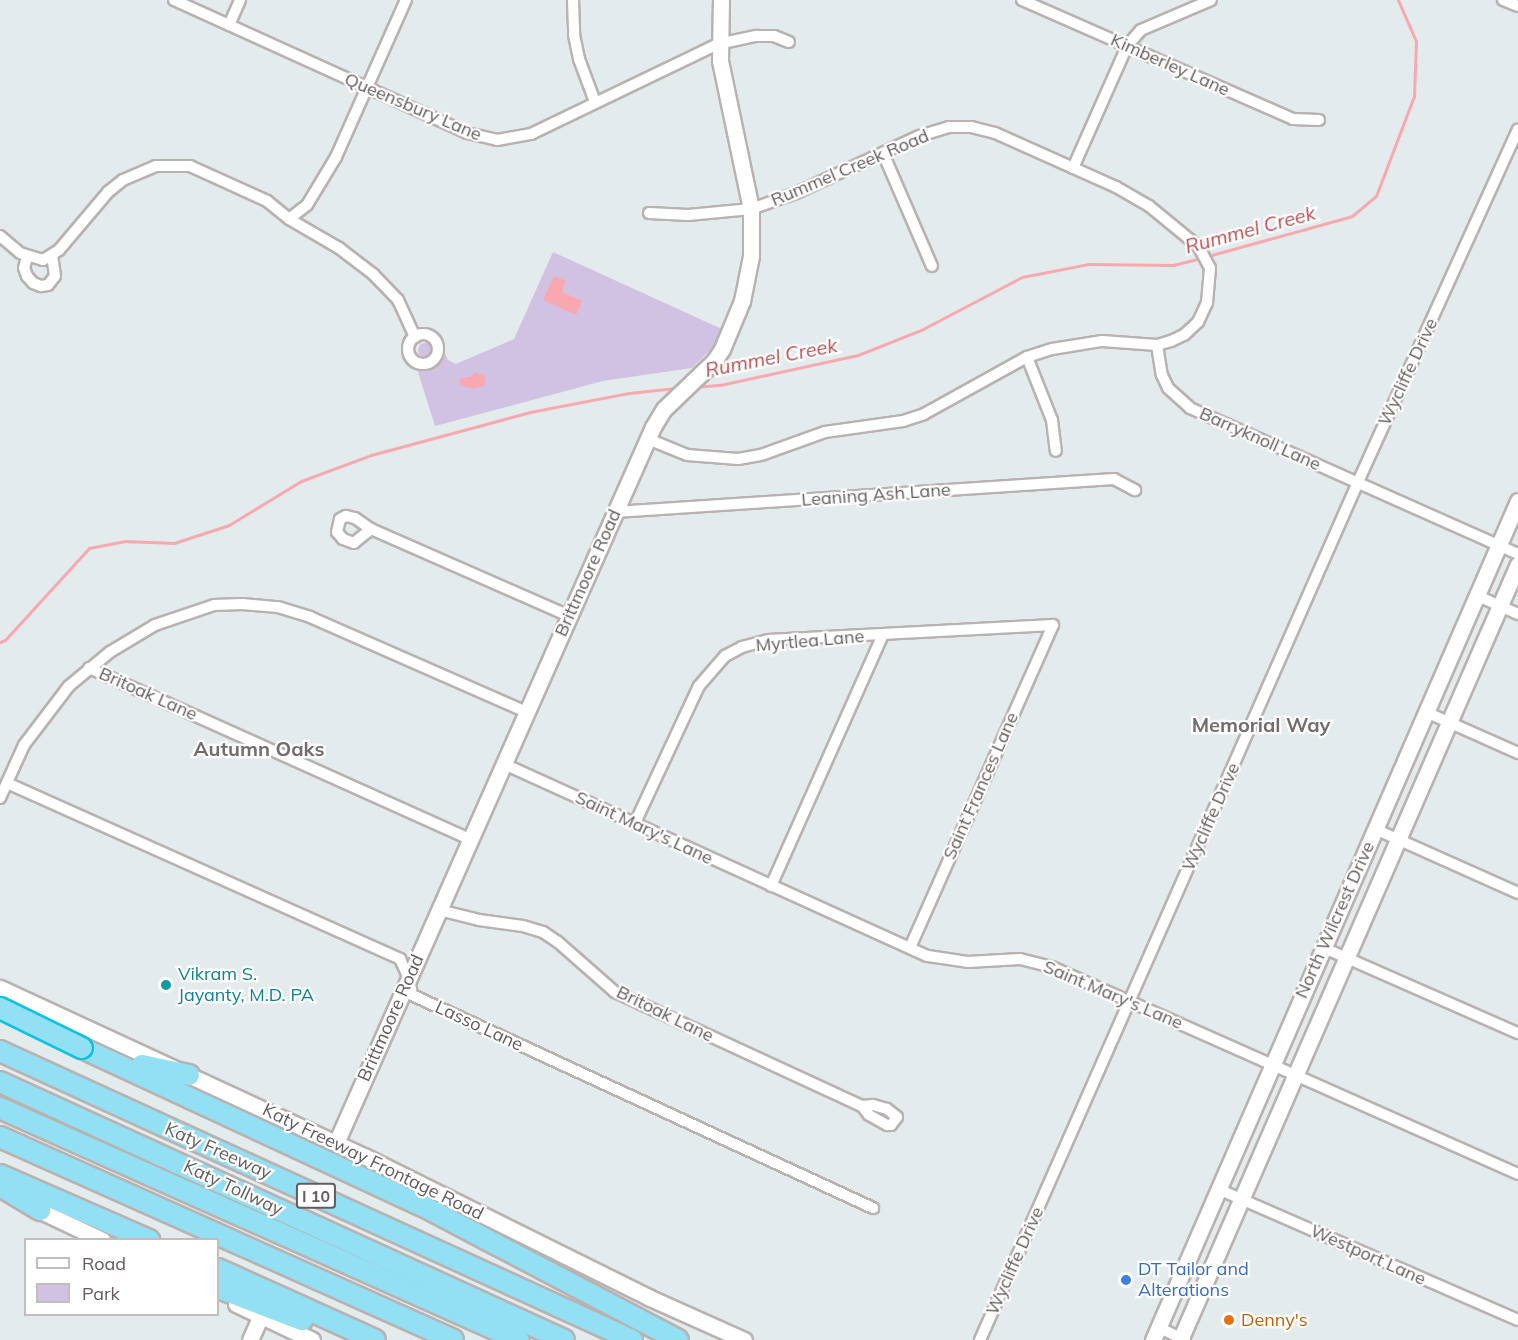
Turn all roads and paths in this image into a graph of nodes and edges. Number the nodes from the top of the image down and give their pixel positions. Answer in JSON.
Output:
{"nodes":[{"id":1,"x":174,"y":0,"type":"edge"},
{"id":2,"x":240,"y":0,"type":"edge"},
{"id":3,"x":406,"y":0,"type":"edge"},
{"id":4,"x":573,"y":0,"type":"edge"},
{"id":5,"x":721,"y":0,"type":"edge"},
{"id":6,"x":1022,"y":0,"type":"edge"},
{"id":7,"x":1211,"y":0,"type":"edge"},
{"id":8,"x":1503,"y":0,"type":"edge"},
{"id":9,"x":1518,"y":6,"type":"edge"},
{"id":10,"x":229,"y":25,"type":"junction"},
{"id":11,"x":789,"y":42,"type":"dead end"},
{"id":12,"x":718,"y":44,"type":"junction"},
{"id":13,"x":1126,"y":46,"type":"junction"},
{"id":14,"x":367,"y":88,"type":"junction"},
{"id":15,"x":595,"y":102,"type":"junction"},
{"id":16,"x":1319,"y":120,"type":"dead end"},
{"id":17,"x":1518,"y":130,"type":"edge"},
{"id":18,"x":883,"y":153,"type":"junction"},
{"id":19,"x":1073,"y":168,"type":"junction"},
{"id":20,"x":751,"y":209,"type":"junction"},
{"id":21,"x":649,"y":213,"type":"dead end"},
{"id":22,"x":289,"y":219,"type":"junction"},
{"id":23,"x":0,"y":236,"type":"edge"},
{"id":24,"x":52,"y":255,"type":"junction"},
{"id":25,"x":27,"y":257,"type":"junction"},
{"id":26,"x":932,"y":266,"type":"dead end"},
{"id":27,"x":416,"y":336,"type":"dead end"},
{"id":28,"x":1156,"y":345,"type":"junction"},
{"id":29,"x":1027,"y":357,"type":"junction"},
{"id":30,"x":648,"y":439,"type":"junction"},
{"id":31,"x":1056,"y":451,"type":"dead end"},
{"id":32,"x":1358,"y":482,"type":"junction"},
{"id":33,"x":1135,"y":490,"type":"dead end"},
{"id":34,"x":1518,"y":501,"type":"edge"},
{"id":35,"x":615,"y":512,"type":"junction"},
{"id":36,"x":371,"y":529,"type":"dead end"},
{"id":37,"x":1499,"y":545,"type":"junction"},
{"id":38,"x":1518,"y":554,"type":"edge"},
{"id":39,"x":1518,"y":564,"type":"edge"},
{"id":40,"x":1478,"y":596,"type":"junction"},
{"id":41,"x":1500,"y":605,"type":"junction"},
{"id":42,"x":1518,"y":614,"type":"edge"},
{"id":43,"x":569,"y":616,"type":"junction"},
{"id":44,"x":1053,"y":625,"type":"joint"},
{"id":45,"x":883,"y":635,"type":"junction"},
{"id":46,"x":89,"y":668,"type":"junction"},
{"id":47,"x":526,"y":712,"type":"junction"},
{"id":48,"x":1426,"y":712,"type":"junction"},
{"id":49,"x":1449,"y":723,"type":"junction"},
{"id":50,"x":1518,"y":753,"type":"edge"},
{"id":51,"x":504,"y":764,"type":"junction"},
{"id":52,"x":7,"y":783,"type":"junction"},
{"id":53,"x":0,"y":798,"type":"edge"},
{"id":54,"x":635,"y":823,"type":"junction"},
{"id":55,"x":1375,"y":829,"type":"junction"},
{"id":56,"x":470,"y":839,"type":"junction"},
{"id":57,"x":1398,"y":840,"type":"junction"},
{"id":58,"x":771,"y":886,"type":"junction"},
{"id":59,"x":1518,"y":893,"type":"edge"},
{"id":60,"x":439,"y":910,"type":"junction"},
{"id":61,"x":910,"y":948,"type":"junction"},
{"id":62,"x":1324,"y":948,"type":"junction"},
{"id":63,"x":1345,"y":957,"type":"junction"},
{"id":64,"x":409,"y":978,"type":"junction"},
{"id":65,"x":0,"y":988,"type":"edge"},
{"id":66,"x":1130,"y":1002,"type":"junction"},
{"id":67,"x":0,"y":1008,"type":"edge"},
{"id":68,"x":0,"y":1015,"type":"edge"},
{"id":69,"x":1518,"y":1033,"type":"edge"},
{"id":70,"x":82,"y":1048,"type":"junction"},
{"id":71,"x":0,"y":1052,"type":"edge"},
{"id":72,"x":1271,"y":1065,"type":"junction"},
{"id":73,"x":189,"y":1075,"type":"junction"},
{"id":74,"x":1293,"y":1075,"type":"junction"},
{"id":75,"x":0,"y":1082,"type":"edge"},
{"id":76,"x":862,"y":1107,"type":"dead end"},
{"id":77,"x":0,"y":1108,"type":"edge"},
{"id":78,"x":0,"y":1137,"type":"edge"},
{"id":79,"x":336,"y":1143,"type":"junction"},
{"id":80,"x":0,"y":1174,"type":"edge"},
{"id":81,"x":1518,"y":1174,"type":"edge"},
{"id":82,"x":0,"y":1186,"type":"edge"},
{"id":83,"x":1218,"y":1189,"type":"junction"},
{"id":84,"x":0,"y":1194,"type":"edge"},
{"id":85,"x":1240,"y":1200,"type":"junction"},
{"id":86,"x":39,"y":1201,"type":"junction"},
{"id":87,"x":873,"y":1208,"type":"dead end"},
{"id":88,"x":100,"y":1238,"type":"edge"},
{"id":89,"x":146,"y":1238,"type":"edge"},
{"id":90,"x":219,"y":1269,"type":"edge"},
{"id":91,"x":219,"y":1288,"type":"edge"},
{"id":92,"x":219,"y":1295,"type":"edge"},
{"id":93,"x":261,"y":1316,"type":"junction"},
{"id":94,"x":1518,"y":1320,"type":"edge"},
{"id":95,"x":1156,"y":1334,"type":"edge"},
{"id":96,"x":1182,"y":1339,"type":"edge"},
{"id":97,"x":250,"y":1340,"type":"edge"},
{"id":98,"x":312,"y":1340,"type":"edge"},
{"id":99,"x":356,"y":1340,"type":"edge"},
{"id":100,"x":375,"y":1340,"type":"edge"},
{"id":101,"x":453,"y":1340,"type":"edge"},
{"id":102,"x":519,"y":1340,"type":"edge"},
{"id":103,"x":564,"y":1340,"type":"edge"},
{"id":104,"x":632,"y":1340,"type":"edge"},
{"id":105,"x":678,"y":1340,"type":"edge"},
{"id":106,"x":744,"y":1340,"type":"edge"},
{"id":107,"x":980,"y":1340,"type":"edge"}],
"edges":[{"from":1,"to":10,"type":"street","name":"Queensbury Lane"},
{"from":2,"to":10,"type":"street"},
{"from":3,"to":14,"type":"street"},
{"from":4,"to":15,"type":"street"},
{"from":5,"to":12,"type":"main road","name":"Brittmoore Road"},
{"from":6,"to":13,"type":"street","name":"Kimberley Lane"},
{"from":7,"to":13,"type":"street"},
{"from":8,"to":9,"type":"street"},
{"from":10,"to":14,"type":"street","name":"Queensbury Lane"},
{"from":11,"to":12,"type":"street","name":"Queensbury Lane"},
{"from":12,"to":15,"type":"street","name":"Queensbury Lane"},
{"from":12,"to":20,"type":"main road","name":"Brittmoore Road"},
{"from":13,"to":16,"type":"street","name":"Kimberley Lane"},
{"from":13,"to":19,"type":"street"},
{"from":14,"to":15,"type":"street","name":"Queensbury Lane"},
{"from":14,"to":22,"type":"street"},
{"from":17,"to":32,"type":"street","name":"Wycliffe Drive"},
{"from":18,"to":19,"type":"street","name":"Rummel Creek Road"},
{"from":18,"to":20,"type":"street","name":"Rummel Creek Road"},
{"from":18,"to":26,"type":"street"},
{"from":19,"to":28,"type":"street","name":"Rummel Creek Road"},
{"from":20,"to":21,"type":"street","name":"Rummel Creek Road"},
{"from":20,"to":30,"type":"main road","name":"Brittmoore Road"},
{"from":22,"to":24,"type":"street"},
{"from":22,"to":27,"type":"street"},
{"from":23,"to":25,"type":"street"},
{"from":24,"to":25,"type":"street"},
{"from":24,"to":25,"type":"street"},
{"from":28,"to":29,"type":"street"},
{"from":28,"to":32,"type":"street","name":"Barryknoll Lane"},
{"from":29,"to":30,"type":"street"},
{"from":29,"to":31,"type":"street"},
{"from":30,"to":35,"type":"main road","name":"Brittmoore Road"},
{"from":32,"to":37,"type":"street","name":"Barryknoll Lane"},
{"from":32,"to":66,"type":"street","name":"Wycliffe Drive"},
{"from":33,"to":35,"type":"street","name":"Leaning Ash Lane"},
{"from":34,"to":37,"type":"main road","name":"North Wilcrest Drive"},
{"from":35,"to":43,"type":"main road","name":"Brittmoore Road"},
{"from":36,"to":43,"type":"street"},
{"from":37,"to":38,"type":"street","name":"Barryknoll Lane"},
{"from":37,"to":40,"type":"main road","name":"North Wilcrest Drive"},
{"from":39,"to":41,"type":"main road","name":"North Wilcrest Drive"},
{"from":40,"to":41,"type":"street"},
{"from":40,"to":48,"type":"main road","name":"North Wilcrest Drive"},
{"from":41,"to":42,"type":"street"},
{"from":41,"to":49,"type":"main road","name":"North Wilcrest Drive"},
{"from":43,"to":47,"type":"main road","name":"Brittmoore Road"},
{"from":44,"to":45,"type":"street","name":"Myrtlea Lane"},
{"from":44,"to":61,"type":"street","name":"Saint Frances Lane"},
{"from":45,"to":54,"type":"street","name":"Myrtlea Lane"},
{"from":45,"to":58,"type":"street"},
{"from":46,"to":47,"type":"street"},
{"from":46,"to":52,"type":"street"},
{"from":46,"to":56,"type":"street","name":"Britoak Lane"},
{"from":47,"to":51,"type":"main road","name":"Brittmoore Road"},
{"from":48,"to":49,"type":"street"},
{"from":48,"to":55,"type":"main road","name":"North Wilcrest Drive"},
{"from":49,"to":50,"type":"street"},
{"from":49,"to":57,"type":"main road","name":"North Wilcrest Drive"},
{"from":51,"to":54,"type":"street","name":"Saint Mary's Lane"},
{"from":51,"to":56,"type":"main road","name":"Brittmoore Road"},
{"from":52,"to":53,"type":"street"},
{"from":52,"to":64,"type":"street","name":"Lasso Lane"},
{"from":54,"to":58,"type":"street","name":"Saint Mary's Lane"},
{"from":55,"to":57,"type":"street"},
{"from":55,"to":62,"type":"main road","name":"North Wilcrest Drive"},
{"from":56,"to":60,"type":"main road","name":"Brittmoore Road"},
{"from":57,"to":59,"type":"street"},
{"from":57,"to":63,"type":"main road","name":"North Wilcrest Drive"},
{"from":58,"to":61,"type":"street","name":"Saint Mary's Lane"},
{"from":60,"to":64,"type":"main road","name":"Brittmoore Road"},
{"from":60,"to":76,"type":"street","name":"Britoak Lane"},
{"from":61,"to":66,"type":"street","name":"Saint Mary's Lane"},
{"from":62,"to":63,"type":"street"},
{"from":62,"to":72,"type":"main road","name":"North Wilcrest Drive"},
{"from":63,"to":69,"type":"street"},
{"from":63,"to":74,"type":"main road","name":"North Wilcrest Drive"},
{"from":64,"to":79,"type":"main road","name":"Brittmoore Road"},
{"from":64,"to":87,"type":"street","name":"Lasso Lane"},
{"from":65,"to":73,"type":"main road","name":"Katy Freeway Frontage Road"},
{"from":66,"to":72,"type":"street","name":"Saint Mary's Lane"},
{"from":66,"to":107,"type":"street","name":"Wycliffe Drive"},
{"from":67,"to":70,"type":"highway","bridge":true},
{"from":68,"to":70,"type":"highway","bridge":true},
{"from":68,"to":73,"type":"highway"},
{"from":70,"to":105,"type":"highway"},
{"from":71,"to":104,"type":"highway","name":"Katy Freeway","number":"I 10"},
{"from":72,"to":74,"type":"street","name":"Saint Mary's Lane"},
{"from":72,"to":83,"type":"main road","name":"North Wilcrest Drive"},
{"from":73,"to":79,"type":"main road","name":"Katy Freeway Frontage Road"},
{"from":74,"to":81,"type":"street","name":"Saint Mary's Lane"},
{"from":74,"to":85,"type":"main road","name":"North Wilcrest Drive"},
{"from":75,"to":103,"type":"highway","name":"Katy Tollway"},
{"from":77,"to":102,"type":"highway","name":"Katy Tollway"},
{"from":78,"to":101,"type":"highway"},
{"from":79,"to":106,"type":"main road","name":"Katy Freeway Frontage Road"},
{"from":80,"to":86,"type":"highway"},
{"from":82,"to":86,"type":"highway"},
{"from":83,"to":85,"type":"street","name":"Westport Lane"},
{"from":83,"to":95,"type":"main road","name":"North Wilcrest Drive"},
{"from":84,"to":86,"type":"main road"},
{"from":85,"to":94,"type":"street","name":"Westport Lane"},
{"from":85,"to":96,"type":"main road","name":"North Wilcrest Drive"},
{"from":86,"to":88,"type":"main road"},
{"from":86,"to":89,"type":"highway"},
{"from":90,"to":100,"type":"highway"},
{"from":91,"to":99,"type":"highway"},
{"from":92,"to":93,"type":"main road"},
{"from":93,"to":97,"type":"main road"},
{"from":93,"to":98,"type":"main road"},
{"from":95,"to":96,"type":"street"}]}
